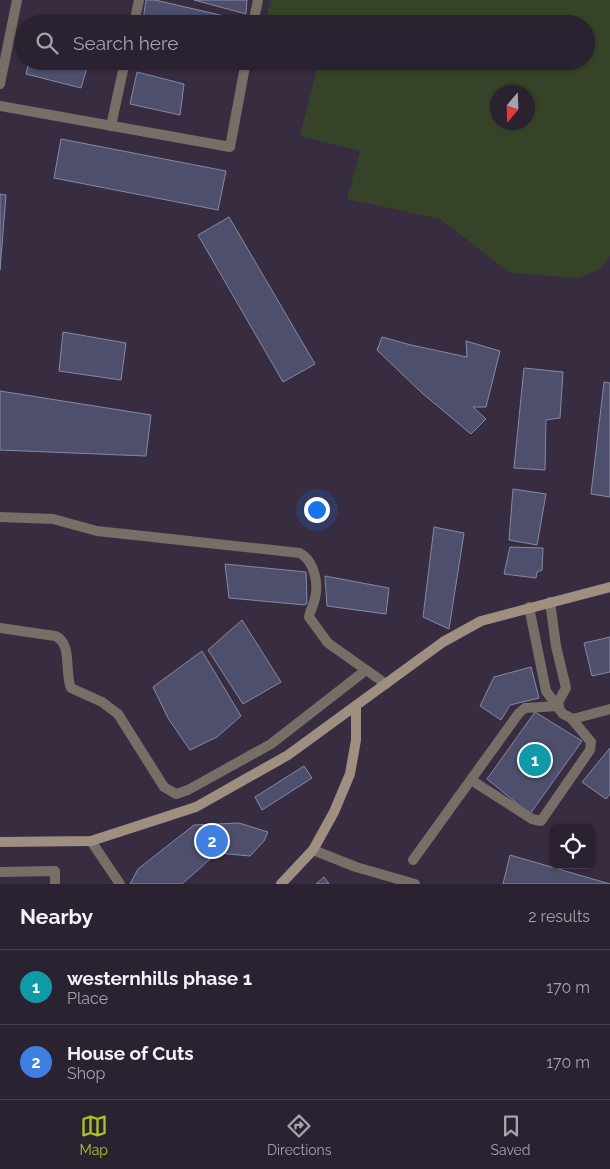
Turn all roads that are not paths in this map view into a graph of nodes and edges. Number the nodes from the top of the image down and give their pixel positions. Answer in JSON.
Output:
{"nodes":[{"id":1,"x":17,"y":0,"type":"edge"},
{"id":2,"x":139,"y":0,"type":"edge"},
{"id":3,"x":258,"y":0,"type":"edge"},
{"id":4,"x":136,"y":15,"type":"edge"},
{"id":5,"x":255,"y":15,"type":"edge"},
{"id":6,"x":124,"y":70,"type":"edge"},
{"id":7,"x":244,"y":70,"type":"edge"},
{"id":8,"x":0,"y":84,"type":"edge"},
{"id":9,"x":0,"y":106,"type":"edge"},
{"id":10,"x":112,"y":126,"type":"junction"},
{"id":11,"x":0,"y":517,"type":"edge"},
{"id":12,"x":610,"y":587,"type":"edge"},
{"id":13,"x":550,"y":602,"type":"junction"},
{"id":14,"x":529,"y":608,"type":"junction"},
{"id":15,"x":0,"y":628,"type":"edge"},
{"id":16,"x":366,"y":670,"type":"junction"},
{"id":17,"x":386,"y":684,"type":"junction"},
{"id":18,"x":558,"y":705,"type":"junction"},
{"id":19,"x":356,"y":706,"type":"junction"},
{"id":20,"x":610,"y":709,"type":"edge"},
{"id":21,"x":572,"y":718,"type":"junction"},
{"id":22,"x":471,"y":780,"type":"junction"},
{"id":23,"x":91,"y":841,"type":"junction"},
{"id":24,"x":0,"y":842,"type":"edge"},
{"id":25,"x":313,"y":850,"type":"junction"},
{"id":26,"x":413,"y":860,"type":"dead end"},
{"id":27,"x":0,"y":872,"type":"edge"},
{"id":28,"x":55,"y":884,"type":"edge"},
{"id":29,"x":120,"y":884,"type":"edge"},
{"id":30,"x":281,"y":884,"type":"edge"},
{"id":31,"x":414,"y":884,"type":"edge"}],
"edges":[{"from":1,"to":8,"type":"street"},
{"from":2,"to":4,"type":"street"},
{"from":3,"to":5,"type":"street"},
{"from":6,"to":10,"type":"street"},
{"from":7,"to":10,"type":"street"},
{"from":9,"to":10,"type":"street"},
{"from":11,"to":16,"type":"street"},
{"from":12,"to":13,"type":"street"},
{"from":13,"to":14,"type":"street"},
{"from":13,"to":18,"type":"street"},
{"from":14,"to":17,"type":"street"},
{"from":14,"to":18,"type":"street"},
{"from":15,"to":16,"type":"street"},
{"from":16,"to":17,"type":"street"},
{"from":17,"to":19,"type":"street"},
{"from":18,"to":21,"type":"street"},
{"from":18,"to":22,"type":"street"},
{"from":19,"to":23,"type":"street"},
{"from":19,"to":25,"type":"street"},
{"from":20,"to":21,"type":"street"},
{"from":21,"to":22,"type":"street"},
{"from":22,"to":26,"type":"street"},
{"from":23,"to":24,"type":"street"},
{"from":23,"to":29,"type":"street"},
{"from":25,"to":30,"type":"street"},
{"from":25,"to":31,"type":"street"},
{"from":27,"to":28,"type":"street"}]}
